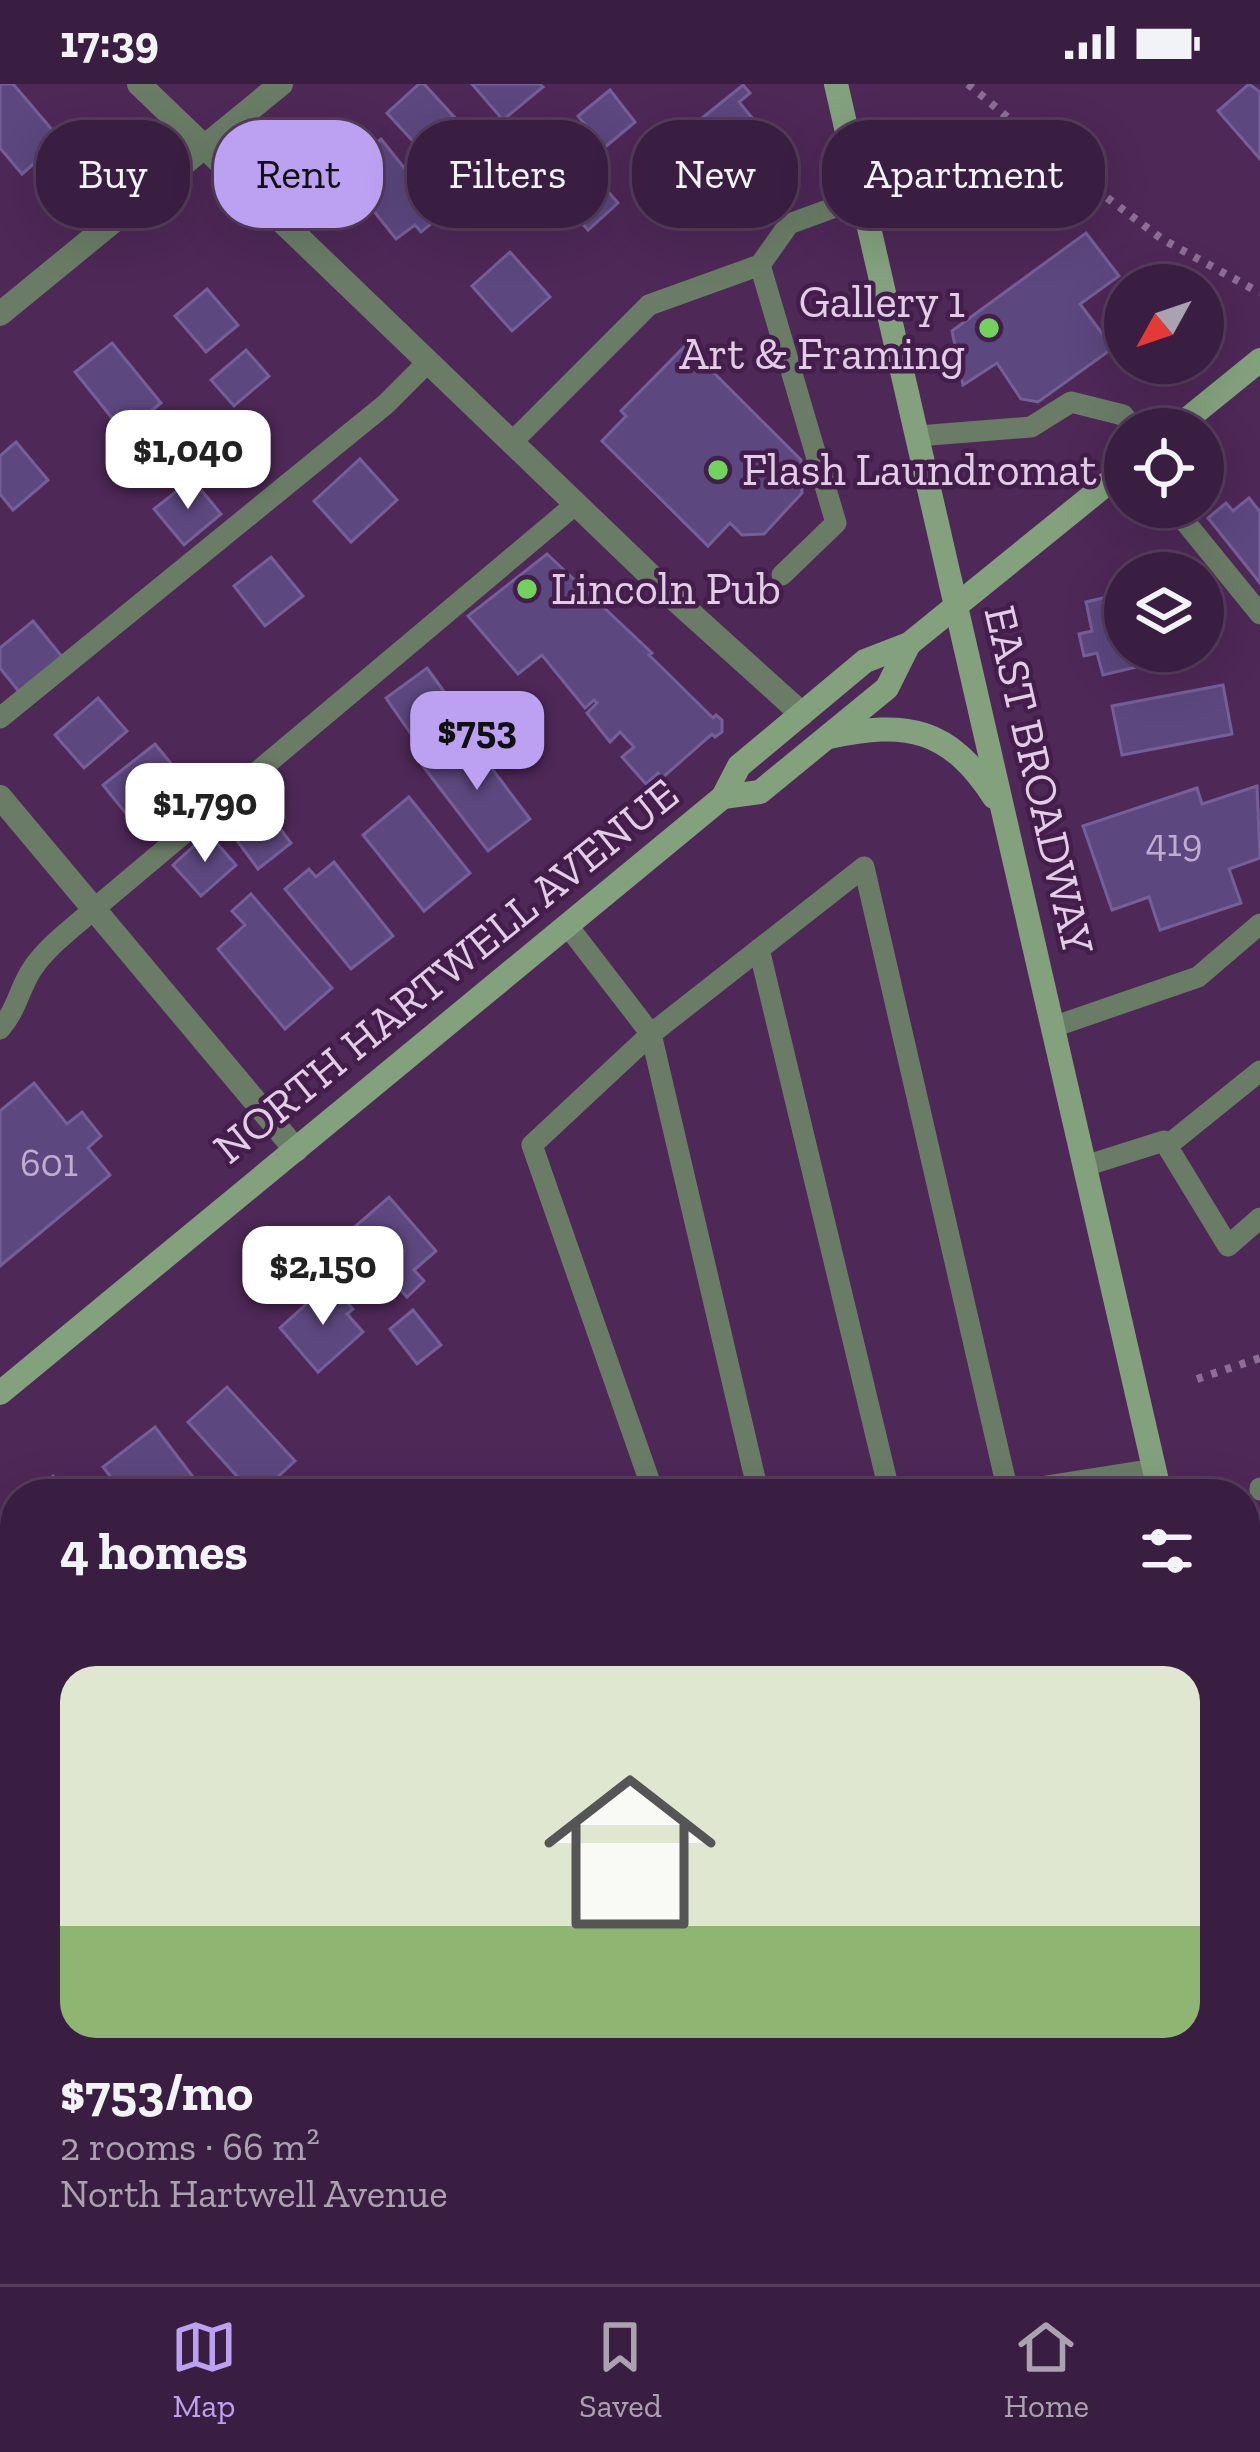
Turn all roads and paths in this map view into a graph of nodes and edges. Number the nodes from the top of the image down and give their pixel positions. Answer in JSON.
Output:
{"nodes":[{"id":1,"x":140,"y":84,"type":"edge"},
{"id":2,"x":281,"y":84,"type":"edge"},
{"id":3,"x":836,"y":84,"type":"edge"},
{"id":4,"x":968,"y":84,"type":"edge"},
{"id":5,"x":844,"y":120,"type":"edge"},
{"id":6,"x":205,"y":147,"type":"junction"},
{"id":7,"x":822,"y":212,"type":"edge"},
{"id":8,"x":869,"y":228,"type":"edge"},
{"id":9,"x":760,"y":266,"type":"junction"},
{"id":10,"x":1260,"y":293,"type":"edge"},
{"id":11,"x":0,"y":314,"type":"edge"},
{"id":12,"x":1260,"y":360,"type":"edge"},
{"id":13,"x":428,"y":362,"type":"junction"},
{"id":14,"x":1200,"y":408,"type":"edge"},
{"id":15,"x":1104,"y":411,"type":"edge"},
{"id":16,"x":918,"y":436,"type":"junction"},
{"id":17,"x":512,"y":442,"type":"junction"},
{"id":18,"x":1104,"y":486,"type":"edge"},
{"id":19,"x":576,"y":504,"type":"junction"},
{"id":20,"x":1190,"y":528,"type":"edge"},
{"id":21,"x":782,"y":575,"type":"dead end"},
{"id":22,"x":956,"y":605,"type":"junction"},
{"id":23,"x":1260,"y":614,"type":"edge"},
{"id":24,"x":908,"y":644,"type":"junction"},
{"id":25,"x":802,"y":714,"type":"junction"},
{"id":26,"x":0,"y":718,"type":"edge"},
{"id":27,"x":827,"y":738,"type":"junction"},
{"id":28,"x":0,"y":797,"type":"edge"},
{"id":29,"x":723,"y":797,"type":"junction"},
{"id":30,"x":1004,"y":812,"type":"junction"},
{"id":31,"x":94,"y":909,"type":"junction"},
{"id":32,"x":1260,"y":924,"type":"edge"},
{"id":33,"x":567,"y":926,"type":"junction"},
{"id":34,"x":759,"y":949,"type":"junction"},
{"id":35,"x":1053,"y":1027,"type":"junction"},
{"id":36,"x":0,"y":1029,"type":"edge"},
{"id":37,"x":651,"y":1034,"type":"junction"},
{"id":38,"x":1260,"y":1071,"type":"edge"},
{"id":39,"x":1167,"y":1146,"type":"junction"},
{"id":40,"x":296,"y":1150,"type":"junction"},
{"id":41,"x":1085,"y":1166,"type":"junction"},
{"id":42,"x":1260,"y":1218,"type":"edge"},
{"id":43,"x":1260,"y":1358,"type":"edge"},
{"id":44,"x":1197,"y":1379,"type":"dead end"},
{"id":45,"x":0,"y":1394,"type":"edge"},
{"id":46,"x":649,"y":1479,"type":"edge"},
{"id":47,"x":758,"y":1479,"type":"edge"},
{"id":48,"x":886,"y":1479,"type":"edge"},
{"id":49,"x":998,"y":1479,"type":"edge"},
{"id":50,"x":1157,"y":1479,"type":"edge"}],
"edges":[{"from":1,"to":6,"type":"street"},
{"from":2,"to":6,"type":"street"},
{"from":3,"to":5,"type":"street","name":"EAST BROADWAY"},
{"from":4,"to":10,"type":"path"},
{"from":6,"to":11,"type":"street"},
{"from":6,"to":13,"type":"street"},
{"from":7,"to":9,"type":"lane"},
{"from":8,"to":16,"type":"street","name":"EAST BROADWAY"},
{"from":9,"to":17,"type":"lane"},
{"from":9,"to":21,"type":"lane"},
{"from":12,"to":14,"type":"street"},
{"from":13,"to":17,"type":"street"},
{"from":13,"to":26,"type":"lane"},
{"from":15,"to":16,"type":"lane"},
{"from":16,"to":22,"type":"street","name":"EAST BROADWAY"},
{"from":17,"to":19,"type":"street"},
{"from":18,"to":22,"type":"street","name":"NORTH HARTWELL AVENUE"},
{"from":19,"to":25,"type":"street"},
{"from":19,"to":31,"type":"lane"},
{"from":20,"to":23,"type":"lane"},
{"from":22,"to":24,"type":"street","name":"NORTH HARTWELL AVENUE"},
{"from":22,"to":30,"type":"street","name":"EAST BROADWAY"},
{"from":24,"to":25,"type":"street","name":"NORTH HARTWELL AVENUE"},
{"from":24,"to":27,"type":"street","name":"NORTH HARTWELL AVENUE"},
{"from":25,"to":29,"type":"street","name":"NORTH HARTWELL AVENUE"},
{"from":27,"to":29,"type":"street","name":"NORTH HARTWELL AVENUE"},
{"from":27,"to":30,"type":"street"},
{"from":28,"to":31,"type":"street"},
{"from":29,"to":33,"type":"street","name":"NORTH HARTWELL AVENUE"},
{"from":30,"to":35,"type":"street","name":"EAST BROADWAY"},
{"from":31,"to":36,"type":"lane"},
{"from":31,"to":40,"type":"street"},
{"from":32,"to":35,"type":"lane"},
{"from":33,"to":37,"type":"lane"},
{"from":33,"to":40,"type":"street","name":"NORTH HARTWELL AVENUE"},
{"from":34,"to":37,"type":"lane"},
{"from":34,"to":48,"type":"lane"},
{"from":34,"to":49,"type":"lane"},
{"from":35,"to":41,"type":"street","name":"EAST BROADWAY"},
{"from":37,"to":46,"type":"lane"},
{"from":37,"to":47,"type":"lane"},
{"from":38,"to":39,"type":"lane"},
{"from":39,"to":41,"type":"lane"},
{"from":39,"to":42,"type":"lane"},
{"from":40,"to":45,"type":"street","name":"NORTH HARTWELL AVENUE"},
{"from":41,"to":50,"type":"street","name":"EAST BROADWAY"},
{"from":43,"to":44,"type":"path"}]}
